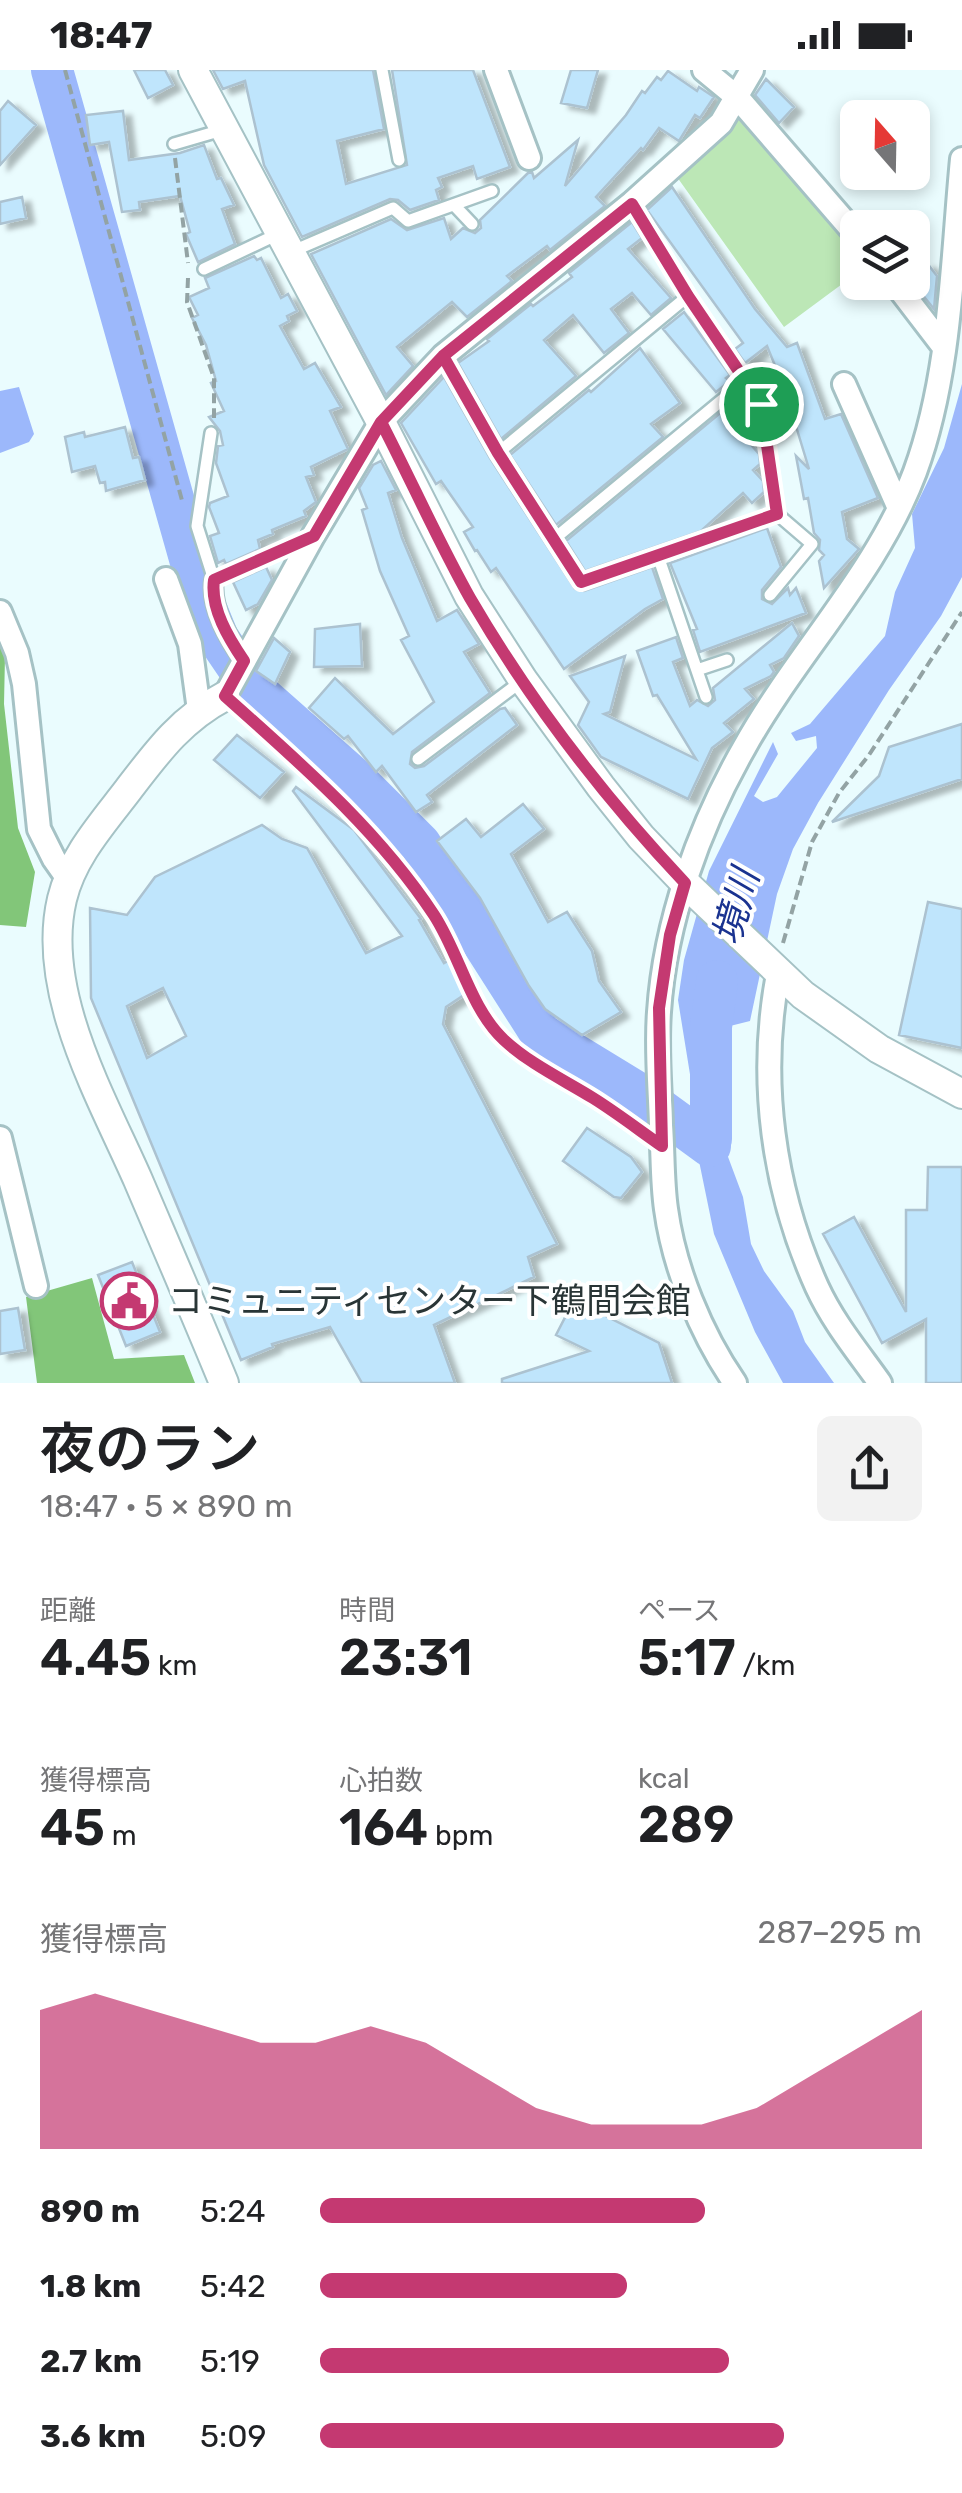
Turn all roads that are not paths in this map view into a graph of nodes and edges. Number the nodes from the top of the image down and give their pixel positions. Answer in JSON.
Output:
{"nodes":[{"id":1,"x":193,"y":70,"type":"edge"},
{"id":2,"x":382,"y":70,"type":"edge"},
{"id":3,"x":496,"y":70,"type":"edge"},
{"id":4,"x":704,"y":70,"type":"edge"},
{"id":5,"x":752,"y":70,"type":"edge"},
{"id":6,"x":738,"y":98,"type":"junction"},
{"id":7,"x":224,"y":129,"type":"junction"},
{"id":8,"x":174,"y":144,"type":"road end"},
{"id":9,"x":529,"y":158,"type":"dead end"},
{"id":10,"x":962,"y":159,"type":"edge"},
{"id":11,"x":399,"y":160,"type":"dead end"},
{"id":12,"x":492,"y":191,"type":"dead end"},
{"id":13,"x":632,"y":204,"type":"junction"},
{"id":14,"x":454,"y":205,"type":"junction"},
{"id":15,"x":840,"y":216,"type":"edge"},
{"id":16,"x":472,"y":224,"type":"dead end"},
{"id":17,"x":284,"y":243,"type":"junction"},
{"id":18,"x":204,"y":269,"type":"dead end"},
{"id":19,"x":688,"y":296,"type":"junction"},
{"id":20,"x":908,"y":300,"type":"edge"},
{"id":21,"x":943,"y":346,"type":"junction"},
{"id":22,"x":443,"y":356,"type":"junction"},
{"id":23,"x":745,"y":381,"type":"junction"},
{"id":24,"x":843,"y":399,"type":"dead end"},
{"id":25,"x":381,"y":422,"type":"junction"},
{"id":26,"x":211,"y":434,"type":"road end"},
{"id":27,"x":498,"y":453,"type":"junction"},
{"id":28,"x":898,"y":506,"type":"junction"},
{"id":29,"x":777,"y":514,"type":"junction"},
{"id":30,"x":314,"y":536,"type":"junction"},
{"id":31,"x":554,"y":540,"type":"junction"},
{"id":32,"x":658,"y":556,"type":"junction"},
{"id":33,"x":166,"y":579,"type":"dead end"},
{"id":34,"x":214,"y":580,"type":"junction"},
{"id":35,"x":770,"y":595,"type":"dead end"},
{"id":36,"x":0,"y":612,"type":"edge"},
{"id":37,"x":726,"y":660,"type":"dead end"},
{"id":38,"x":244,"y":661,"type":"junction"},
{"id":39,"x":697,"y":670,"type":"junction"},
{"id":40,"x":522,"y":680,"type":"junction"},
{"id":41,"x":225,"y":696,"type":"joint"},
{"id":42,"x":706,"y":698,"type":"dead end"},
{"id":43,"x":199,"y":710,"type":"junction"},
{"id":44,"x":418,"y":759,"type":"dead end"},
{"id":45,"x":68,"y":878,"type":"junction"},
{"id":46,"x":688,"y":885,"type":"junction"},
{"id":47,"x":775,"y":971,"type":"junction"},
{"id":48,"x":962,"y":1094,"type":"edge"},
{"id":49,"x":0,"y":1138,"type":"edge"},
{"id":50,"x":36,"y":1286,"type":"dead end"},
{"id":51,"x":224,"y":1383,"type":"edge"},
{"id":52,"x":736,"y":1383,"type":"edge"},
{"id":53,"x":880,"y":1383,"type":"edge"}],
"edges":[{"from":1,"to":7,"type":"street"},
{"from":2,"to":11,"type":"lane"},
{"from":3,"to":9,"type":"street"},
{"from":4,"to":6,"type":"street"},
{"from":5,"to":6,"type":"street"},
{"from":6,"to":13,"type":"street"},
{"from":6,"to":15,"type":"street"},
{"from":7,"to":8,"type":"lane"},
{"from":7,"to":17,"type":"street"},
{"from":10,"to":21,"type":"street"},
{"from":12,"to":14,"type":"lane"},
{"from":13,"to":19,"type":"lane"},
{"from":13,"to":22,"type":"street"},
{"from":14,"to":16,"type":"lane"},
{"from":14,"to":17,"type":"lane"},
{"from":17,"to":18,"type":"lane"},
{"from":17,"to":25,"type":"street"},
{"from":19,"to":23,"type":"lane"},
{"from":19,"to":27,"type":"lane"},
{"from":20,"to":21,"type":"street"},
{"from":21,"to":28,"type":"street"},
{"from":22,"to":25,"type":"street"},
{"from":22,"to":27,"type":"lane"},
{"from":23,"to":29,"type":"lane"},
{"from":23,"to":31,"type":"lane"},
{"from":24,"to":28,"type":"street"},
{"from":25,"to":30,"type":"street"},
{"from":25,"to":40,"type":"street"},
{"from":26,"to":34,"type":"lane"},
{"from":27,"to":31,"type":"lane"},
{"from":28,"to":46,"type":"street"},
{"from":29,"to":32,"type":"lane"},
{"from":29,"to":35,"type":"lane"},
{"from":30,"to":34,"type":"lane"},
{"from":30,"to":38,"type":"street"},
{"from":31,"to":32,"type":"lane"},
{"from":32,"to":39,"type":"lane"},
{"from":33,"to":43,"type":"street"},
{"from":34,"to":38,"type":"street"},
{"from":36,"to":45,"type":"street"},
{"from":37,"to":39,"type":"lane"},
{"from":38,"to":41,"type":"street"},
{"from":39,"to":42,"type":"lane"},
{"from":40,"to":44,"type":"lane"},
{"from":40,"to":46,"type":"street"},
{"from":41,"to":43,"type":"street"},
{"from":43,"to":45,"type":"street"},
{"from":45,"to":51,"type":"street"},
{"from":46,"to":47,"type":"street"},
{"from":46,"to":52,"type":"street"},
{"from":47,"to":48,"type":"street"},
{"from":47,"to":53,"type":"street"},
{"from":49,"to":50,"type":"street"}]}
